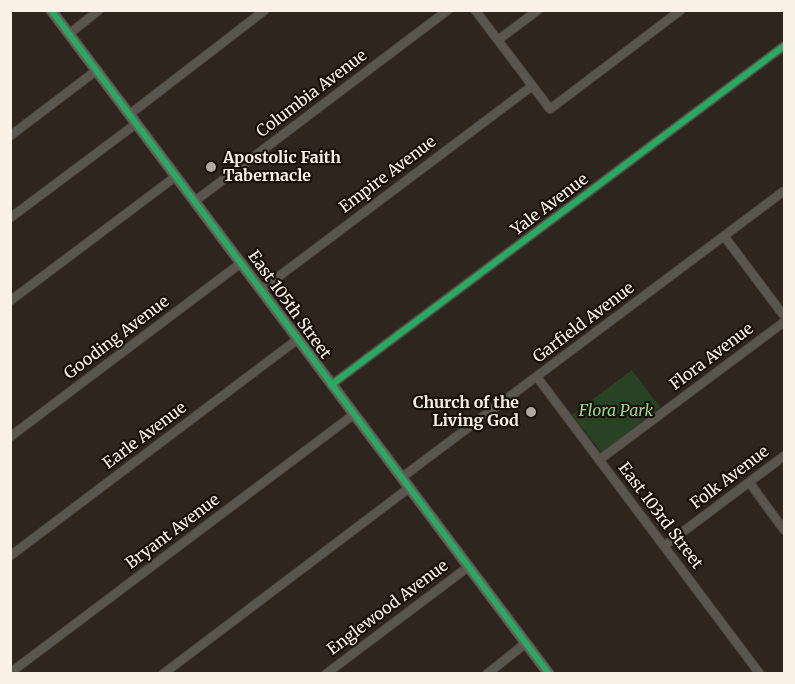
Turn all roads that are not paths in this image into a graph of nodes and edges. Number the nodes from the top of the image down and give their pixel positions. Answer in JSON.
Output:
{"nodes":[{"id":1,"x":51,"y":10,"type":"edge"},
{"id":2,"x":99,"y":10,"type":"edge"},
{"id":3,"x":265,"y":10,"type":"edge"},
{"id":4,"x":448,"y":10,"type":"edge"},
{"id":5,"x":475,"y":10,"type":"edge"},
{"id":6,"x":538,"y":10,"type":"edge"},
{"id":7,"x":681,"y":10,"type":"edge"},
{"id":8,"x":69,"y":34,"type":"junction"},
{"id":9,"x":498,"y":40,"type":"junction"},
{"id":10,"x":784,"y":46,"type":"edge"},
{"id":11,"x":97,"y":70,"type":"junction"},
{"id":12,"x":532,"y":86,"type":"junction"},
{"id":13,"x":129,"y":114,"type":"junction"},
{"id":14,"x":137,"y":123,"type":"junction"},
{"id":15,"x":10,"y":136,"type":"edge"},
{"id":16,"x":175,"y":177,"type":"junction"},
{"id":17,"x":784,"y":191,"type":"edge"},
{"id":18,"x":195,"y":201,"type":"junction"},
{"id":19,"x":10,"y":218,"type":"edge"},
{"id":20,"x":724,"y":236,"type":"junction"},
{"id":21,"x":241,"y":263,"type":"junction"},
{"id":22,"x":261,"y":289,"type":"junction"},
{"id":23,"x":10,"y":301,"type":"edge"},
{"id":24,"x":784,"y":316,"type":"edge"},
{"id":25,"x":784,"y":322,"type":"edge"},
{"id":26,"x":298,"y":339,"type":"junction"},
{"id":27,"x":537,"y":377,"type":"junction"},
{"id":28,"x":331,"y":385,"type":"junction"},
{"id":29,"x":353,"y":415,"type":"junction"},
{"id":30,"x":10,"y":437,"type":"edge"},
{"id":31,"x":784,"y":456,"type":"edge"},
{"id":32,"x":599,"y":460,"type":"junction"},
{"id":33,"x":401,"y":478,"type":"junction"},
{"id":34,"x":748,"y":482,"type":"junction"},
{"id":35,"x":409,"y":488,"type":"junction"},
{"id":36,"x":784,"y":530,"type":"edge"},
{"id":37,"x":664,"y":546,"type":"junction"},
{"id":38,"x":10,"y":556,"type":"edge"},
{"id":39,"x":468,"y":567,"type":"junction"},
{"id":40,"x":526,"y":644,"type":"junction"},
{"id":41,"x":10,"y":673,"type":"edge"},
{"id":42,"x":163,"y":674,"type":"edge"},
{"id":43,"x":326,"y":674,"type":"edge"},
{"id":44,"x":487,"y":674,"type":"edge"},
{"id":45,"x":549,"y":674,"type":"edge"},
{"id":46,"x":760,"y":674,"type":"edge"}],
"edges":[{"from":1,"to":8,"type":"main road","name":"East 105th Street"},
{"from":2,"to":8,"type":"street"},
{"from":3,"to":13,"type":"street"},
{"from":4,"to":18,"type":"street","name":"Columbia Avenue"},
{"from":5,"to":9,"type":"street"},
{"from":6,"to":9,"type":"street"},
{"from":7,"to":12,"type":"street"},
{"from":8,"to":11,"type":"main road","name":"East 105th Street"},
{"from":9,"to":12,"type":"street"},
{"from":10,"to":28,"type":"street","name":"Yale Avenue"},
{"from":11,"to":13,"type":"main road","name":"East 105th Street"},
{"from":11,"to":15,"type":"street"},
{"from":12,"to":22,"type":"street","name":"Empire Avenue"},
{"from":13,"to":14,"type":"main road","name":"East 105th Street"},
{"from":14,"to":16,"type":"main road","name":"East 105th Street"},
{"from":14,"to":19,"type":"street"},
{"from":16,"to":18,"type":"main road","name":"East 105th Street"},
{"from":16,"to":23,"type":"street"},
{"from":17,"to":20,"type":"street","name":"Garfield Avenue"},
{"from":18,"to":21,"type":"main road","name":"East 105th Street"},
{"from":20,"to":24,"type":"street"},
{"from":20,"to":27,"type":"street","name":"Garfield Avenue"},
{"from":21,"to":22,"type":"main road","name":"East 105th Street"},
{"from":21,"to":30,"type":"street","name":"Gooding Avenue"},
{"from":22,"to":26,"type":"main road","name":"East 105th Street"},
{"from":25,"to":32,"type":"street","name":"Flora Avenue"},
{"from":26,"to":28,"type":"main road","name":"East 105th Street"},
{"from":26,"to":38,"type":"street","name":"Earle Avenue"},
{"from":27,"to":32,"type":"street","name":"East 103rd Street"},
{"from":27,"to":33,"type":"street","name":"Garfield Avenue"},
{"from":28,"to":29,"type":"main road","name":"East 105th Street"},
{"from":29,"to":33,"type":"main road","name":"East 105th Street"},
{"from":29,"to":41,"type":"street","name":"Bryant Avenue"},
{"from":31,"to":34,"type":"street","name":"Folk Avenue"},
{"from":32,"to":37,"type":"street","name":"East 103rd Street"},
{"from":33,"to":35,"type":"main road","name":"East 105th Street"},
{"from":34,"to":36,"type":"street"},
{"from":34,"to":37,"type":"street","name":"Folk Avenue"},
{"from":35,"to":39,"type":"main road","name":"East 105th Street"},
{"from":35,"to":42,"type":"street"},
{"from":37,"to":46,"type":"street","name":"East 103rd Street"},
{"from":39,"to":40,"type":"main road","name":"East 105th Street"},
{"from":39,"to":43,"type":"street","name":"Englewood Avenue"},
{"from":40,"to":44,"type":"street"},
{"from":40,"to":45,"type":"main road","name":"East 105th Street"}]}
